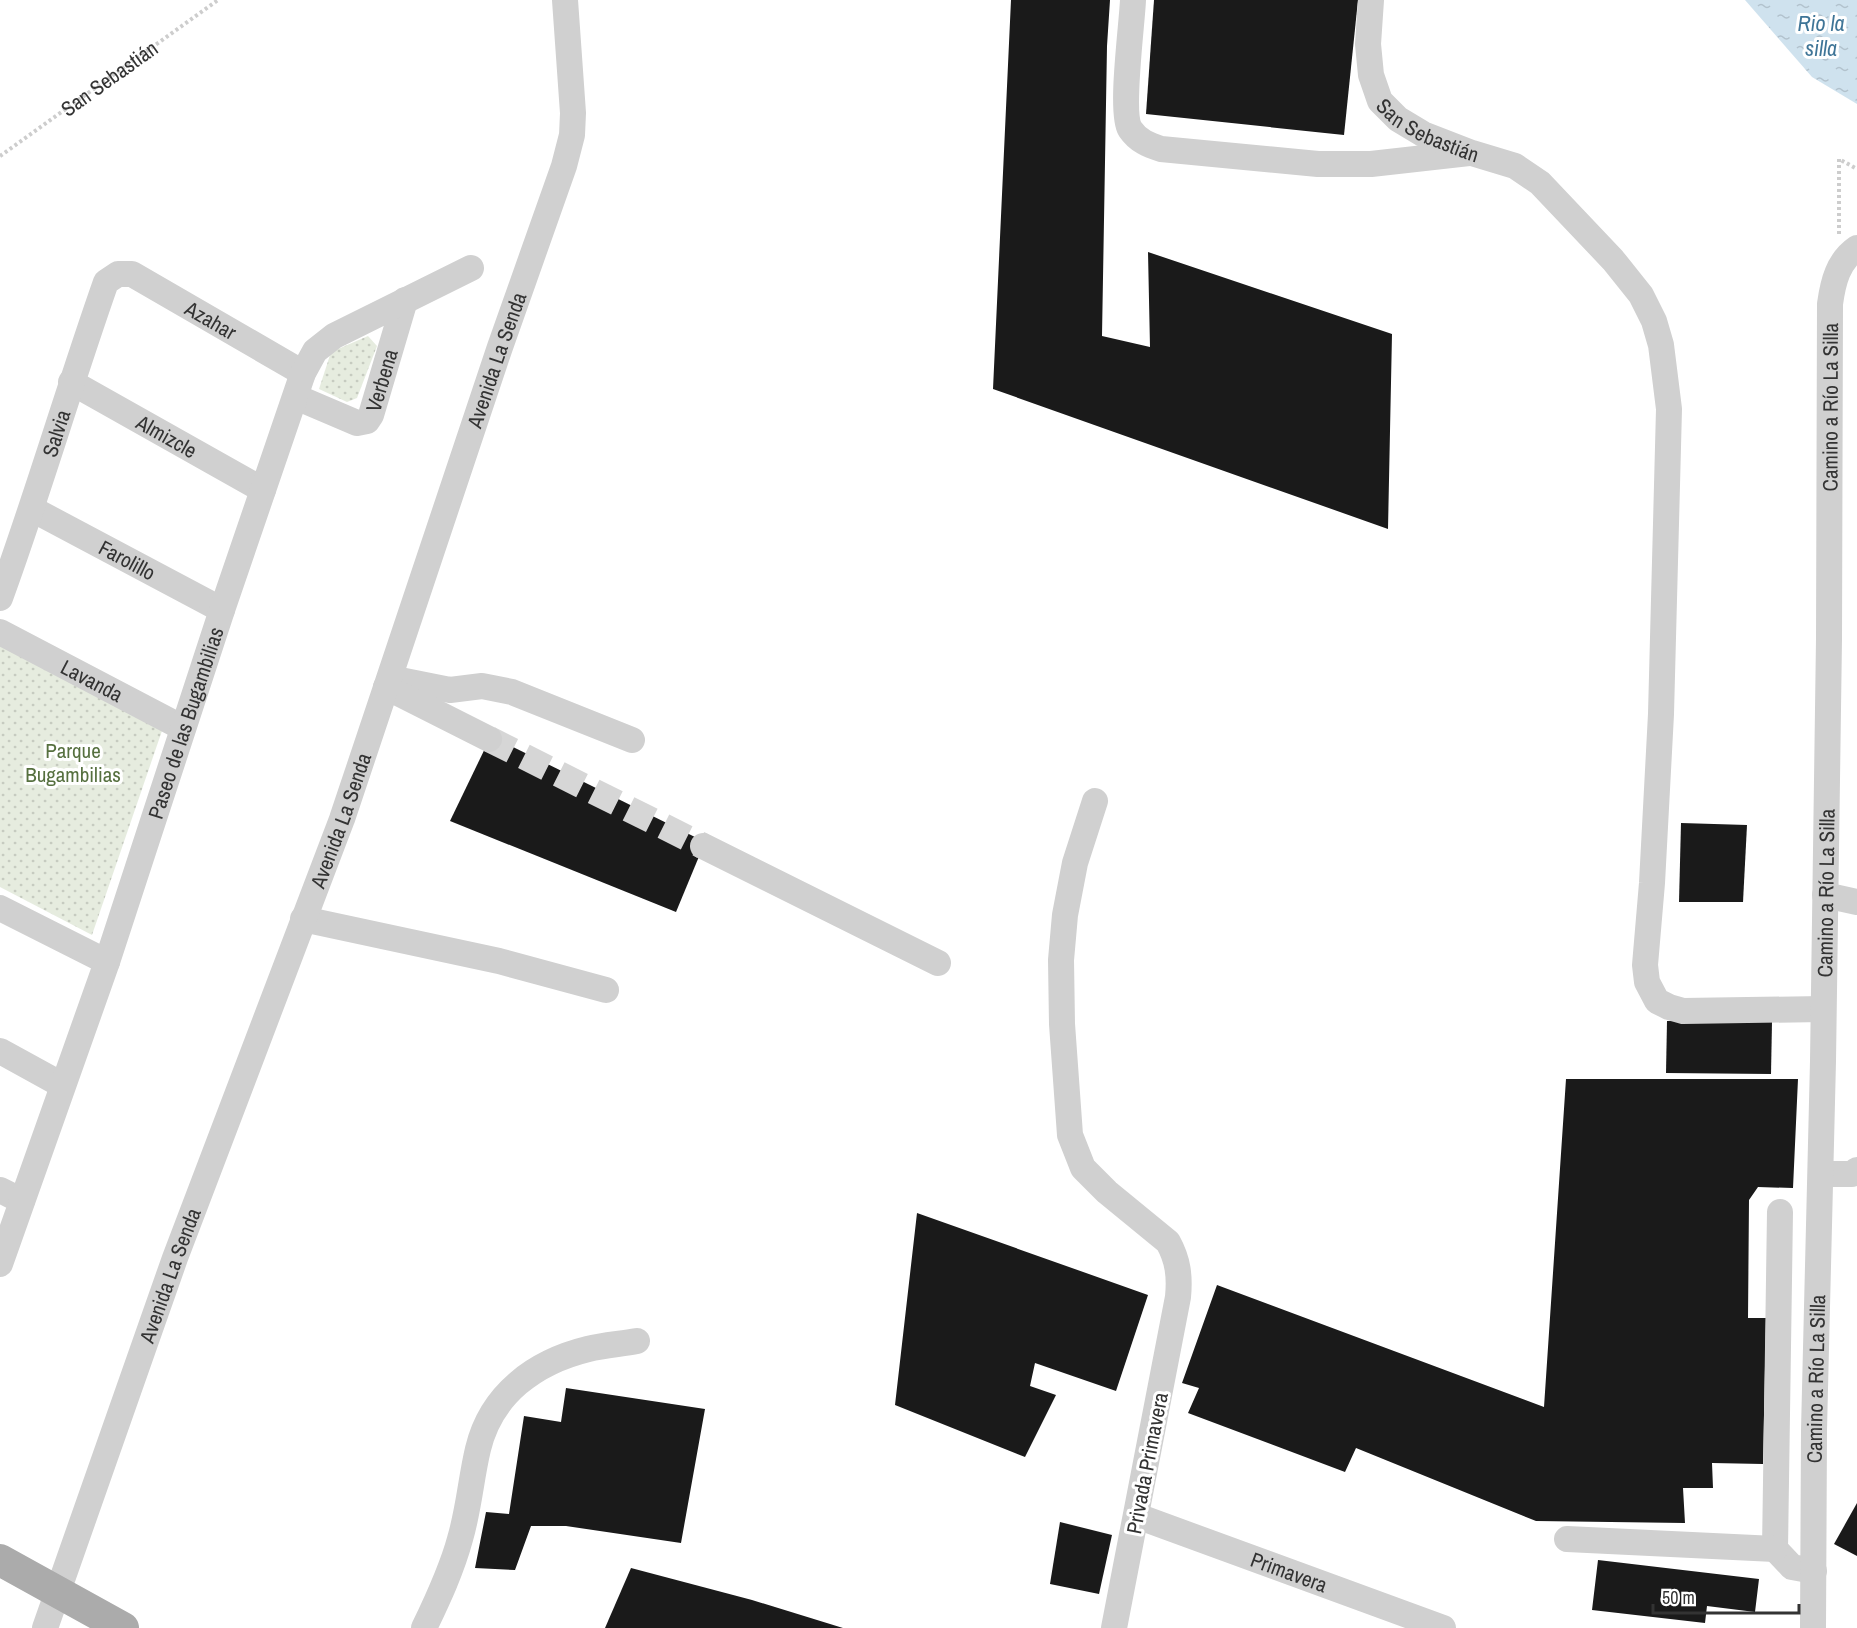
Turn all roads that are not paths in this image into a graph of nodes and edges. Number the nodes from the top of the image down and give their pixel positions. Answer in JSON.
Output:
{"nodes":[{"id":1,"x":565,"y":0,"type":"edge"},
{"id":2,"x":1134,"y":0,"type":"edge"},
{"id":3,"x":1371,"y":0,"type":"edge"},
{"id":4,"x":1472,"y":153,"type":"junction"},
{"id":5,"x":1857,"y":248,"type":"edge"},
{"id":6,"x":471,"y":268,"type":"dead end"},
{"id":7,"x":117,"y":274,"type":"joint"},
{"id":8,"x":405,"y":300,"type":"junction"},
{"id":9,"x":303,"y":373,"type":"junction"},
{"id":10,"x":71,"y":382,"type":"junction"},
{"id":11,"x":296,"y":397,"type":"junction"},
{"id":12,"x":263,"y":490,"type":"junction"},
{"id":13,"x":32,"y":509,"type":"junction"},
{"id":14,"x":0,"y":598,"type":"edge"},
{"id":15,"x":222,"y":610,"type":"junction"},
{"id":16,"x":0,"y":632,"type":"edge"},
{"id":17,"x":388,"y":683,"type":"junction"},
{"id":18,"x":183,"y":728,"type":"junction"},
{"id":19,"x":489,"y":739,"type":"tunnel mouth"},
{"id":20,"x":632,"y":740,"type":"dead end"},
{"id":21,"x":1095,"y":801,"type":"dead end"},
{"id":22,"x":703,"y":846,"type":"tunnel mouth"},
{"id":23,"x":1825,"y":895,"type":"junction"},
{"id":24,"x":1857,"y":902,"type":"edge"},
{"id":25,"x":0,"y":908,"type":"edge"},
{"id":26,"x":303,"y":919,"type":"junction"},
{"id":27,"x":107,"y":962,"type":"junction"},
{"id":28,"x":938,"y":963,"type":"dead end"},
{"id":29,"x":606,"y":990,"type":"dead end"},
{"id":30,"x":1823,"y":1009,"type":"junction"},
{"id":31,"x":0,"y":1051,"type":"edge"},
{"id":32,"x":62,"y":1085,"type":"junction"},
{"id":33,"x":1857,"y":1170,"type":"edge"},
{"id":34,"x":1821,"y":1174,"type":"junction"},
{"id":35,"x":11,"y":1195,"type":"edge"},
{"id":36,"x":1780,"y":1212,"type":"dead end"},
{"id":37,"x":0,"y":1264,"type":"edge"},
{"id":38,"x":638,"y":1341,"type":"dead end"},
{"id":39,"x":1137,"y":1516,"type":"junction"},
{"id":40,"x":1567,"y":1539,"type":"dead end"},
{"id":41,"x":1775,"y":1549,"type":"junction"},
{"id":42,"x":0,"y":1560,"type":"edge"},
{"id":43,"x":1814,"y":1571,"type":"junction"},
{"id":44,"x":57,"y":1592,"type":"junction"},
{"id":45,"x":45,"y":1628,"type":"edge"},
{"id":46,"x":123,"y":1628,"type":"edge"},
{"id":47,"x":424,"y":1628,"type":"edge"},
{"id":48,"x":1114,"y":1628,"type":"edge"},
{"id":49,"x":1443,"y":1628,"type":"edge"},
{"id":50,"x":1814,"y":1628,"type":"edge"}],
"edges":[{"from":1,"to":17,"type":"street","name":"Avenida La Senda"},
{"from":2,"to":4,"type":"street"},
{"from":3,"to":4,"type":"street","name":"San Sebastián"},
{"from":4,"to":30,"type":"street","name":"San Sebastián"},
{"from":5,"to":23,"type":"street","name":"Camino a Río La Silla"},
{"from":6,"to":8,"type":"street","name":"Paseo de las Bugambilias"},
{"from":7,"to":9,"type":"street","name":"Azahar"},
{"from":7,"to":10,"type":"street","name":"Salvia"},
{"from":8,"to":9,"type":"street","name":"Paseo de las Bugambilias"},
{"from":8,"to":11,"type":"street","name":"Verbena"},
{"from":9,"to":11,"type":"street","name":"Paseo de las Bugambilias"},
{"from":10,"to":12,"type":"street","name":"Almizcle"},
{"from":10,"to":13,"type":"street","name":"Salvia"},
{"from":11,"to":12,"type":"street","name":"Paseo de las Bugambilias"},
{"from":12,"to":15,"type":"street","name":"Paseo de las Bugambilias"},
{"from":13,"to":14,"type":"street","name":"Salvia"},
{"from":13,"to":15,"type":"street","name":"Farolillo"},
{"from":15,"to":18,"type":"street","name":"Paseo de las Bugambilias"},
{"from":16,"to":18,"type":"street","name":"Lavanda"},
{"from":17,"to":19,"type":"street"},
{"from":17,"to":20,"type":"street"},
{"from":17,"to":26,"type":"street","name":"Avenida La Senda"},
{"from":18,"to":27,"type":"street","name":"Paseo de las Bugambilias"},
{"from":21,"to":39,"type":"street","name":"Privada Primavera"},
{"from":22,"to":28,"type":"street"},
{"from":23,"to":24,"type":"street"},
{"from":23,"to":30,"type":"street","name":"Camino a Río La Silla"},
{"from":25,"to":27,"type":"street"},
{"from":26,"to":29,"type":"street"},
{"from":26,"to":44,"type":"street","name":"Avenida La Senda"},
{"from":27,"to":32,"type":"street","name":"Paseo de las Bugambilias"},
{"from":30,"to":34,"type":"street","name":"Camino a Río La Silla"},
{"from":31,"to":32,"type":"street"},
{"from":32,"to":35,"type":"street","name":"Paseo de las Bugambilias"},
{"from":33,"to":34,"type":"street"},
{"from":34,"to":43,"type":"street","name":"Camino a Río La Silla"},
{"from":35,"to":37,"type":"street","name":"Paseo de las Bugambilias"},
{"from":36,"to":41,"type":"street"},
{"from":38,"to":47,"type":"street"},
{"from":39,"to":48,"type":"street","name":"Privada Primavera"},
{"from":39,"to":49,"type":"street","name":"Primavera"},
{"from":40,"to":41,"type":"street"},
{"from":41,"to":43,"type":"street"},
{"from":42,"to":44,"type":"main road"},
{"from":43,"to":50,"type":"street","name":"Camino a Río La Silla"},
{"from":44,"to":45,"type":"street","name":"Avenida La Senda"},
{"from":44,"to":46,"type":"main road"}]}
